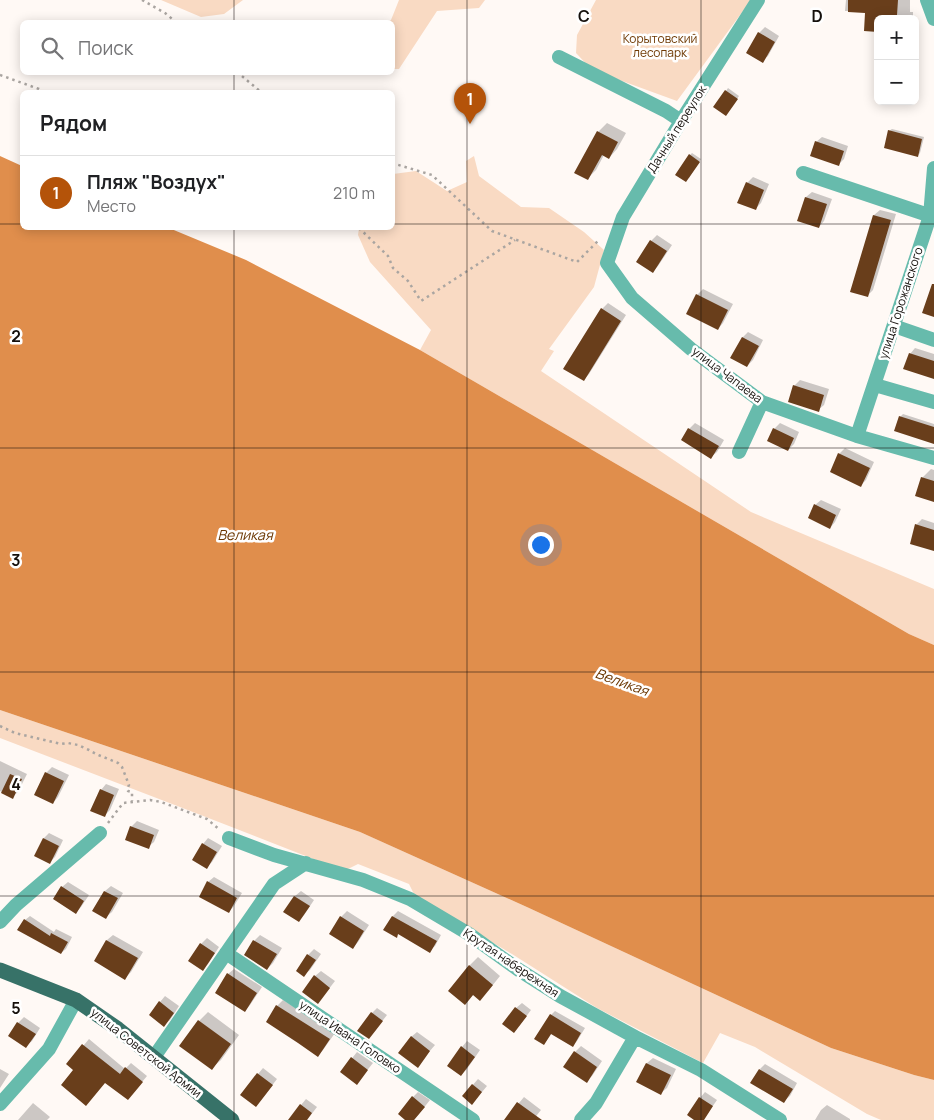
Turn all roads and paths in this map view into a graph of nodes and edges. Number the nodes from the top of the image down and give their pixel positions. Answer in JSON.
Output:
{"nodes":[{"id":1,"x":142,"y":0,"type":"edge"},
{"id":2,"x":758,"y":0,"type":"edge"},
{"id":3,"x":927,"y":0,"type":"edge"},
{"id":4,"x":934,"y":19,"type":"edge"},
{"id":5,"x":174,"y":20,"type":"edge"},
{"id":6,"x":559,"y":57,"type":"dead end"},
{"id":7,"x":241,"y":75,"type":"edge"},
{"id":8,"x":0,"y":76,"type":"edge"},
{"id":9,"x":41,"y":90,"type":"edge"},
{"id":10,"x":259,"y":90,"type":"edge"},
{"id":11,"x":681,"y":121,"type":"junction"},
{"id":12,"x":395,"y":164,"type":"edge"},
{"id":13,"x":934,"y":168,"type":"edge"},
{"id":14,"x":803,"y":173,"type":"dead end"},
{"id":15,"x":932,"y":216,"type":"edge"},
{"id":16,"x":361,"y":230,"type":"edge"},
{"id":17,"x":603,"y":236,"type":"dead end"},
{"id":18,"x":515,"y":240,"type":"junction"},
{"id":19,"x":607,"y":263,"type":"joint"},
{"id":20,"x":894,"y":326,"type":"junction"},
{"id":21,"x":934,"y":340,"type":"edge"},
{"id":22,"x":875,"y":385,"type":"junction"},
{"id":23,"x":762,"y":402,"type":"junction"},
{"id":24,"x":934,"y":402,"type":"edge"},
{"id":25,"x":857,"y":436,"type":"junction"},
{"id":26,"x":738,"y":452,"type":"dead end"},
{"id":27,"x":934,"y":458,"type":"edge"},
{"id":28,"x":0,"y":726,"type":"edge"},
{"id":29,"x":132,"y":801,"type":"junction"},
{"id":30,"x":100,"y":833,"type":"joint"},
{"id":31,"x":229,"y":838,"type":"joint"},
{"id":32,"x":306,"y":863,"type":"junction"},
{"id":33,"x":0,"y":922,"type":"edge"},
{"id":34,"x":226,"y":953,"type":"junction"},
{"id":35,"x":0,"y":970,"type":"edge"},
{"id":36,"x":76,"y":1000,"type":"junction"},
{"id":37,"x":636,"y":1037,"type":"junction"},
{"id":38,"x":154,"y":1058,"type":"junction"},
{"id":39,"x":0,"y":1104,"type":"edge"},
{"id":40,"x":232,"y":1120,"type":"edge"},
{"id":41,"x":473,"y":1120,"type":"edge"},
{"id":42,"x":581,"y":1120,"type":"edge"},
{"id":43,"x":780,"y":1120,"type":"edge"}],
"edges":[{"from":1,"to":5,"type":"path"},
{"from":2,"to":11,"type":"street","name":"Дачный переулок"},
{"from":3,"to":4,"type":"street"},
{"from":6,"to":11,"type":"street"},
{"from":7,"to":10,"type":"path"},
{"from":8,"to":9,"type":"path"},
{"from":11,"to":19,"type":"street","name":"Дачный переулок"},
{"from":12,"to":18,"type":"path"},
{"from":13,"to":15,"type":"street","name":"улица Горожанского"},
{"from":14,"to":15,"type":"street"},
{"from":15,"to":20,"type":"street","name":"улица Горожанского"},
{"from":16,"to":18,"type":"path"},
{"from":17,"to":18,"type":"path"},
{"from":19,"to":23,"type":"street","name":"улица Чапаева"},
{"from":20,"to":21,"type":"street"},
{"from":20,"to":22,"type":"street","name":"улица Горожанского"},
{"from":22,"to":24,"type":"street"},
{"from":22,"to":25,"type":"street","name":"улица Горожанского"},
{"from":23,"to":25,"type":"street","name":"улица Чапаева"},
{"from":23,"to":26,"type":"street"},
{"from":25,"to":27,"type":"street","name":"улица Чапаева"},
{"from":28,"to":29,"type":"path"},
{"from":29,"to":30,"type":"path"},
{"from":29,"to":31,"type":"path"},
{"from":30,"to":33,"type":"street"},
{"from":31,"to":32,"type":"street","name":"Крутая набережная"},
{"from":32,"to":34,"type":"street"},
{"from":32,"to":37,"type":"street","name":"Крутая набережная"},
{"from":34,"to":38,"type":"street"},
{"from":34,"to":41,"type":"street","name":"улица Ивана Головко"},
{"from":35,"to":36,"type":"main road","name":"улица Советской Армии"},
{"from":36,"to":38,"type":"main road","name":"улица Советской Армии"},
{"from":36,"to":39,"type":"street"},
{"from":37,"to":42,"type":"street"},
{"from":37,"to":43,"type":"street","name":"Крутая набережная"},
{"from":38,"to":40,"type":"main road","name":"улица Советской Армии"}]}
